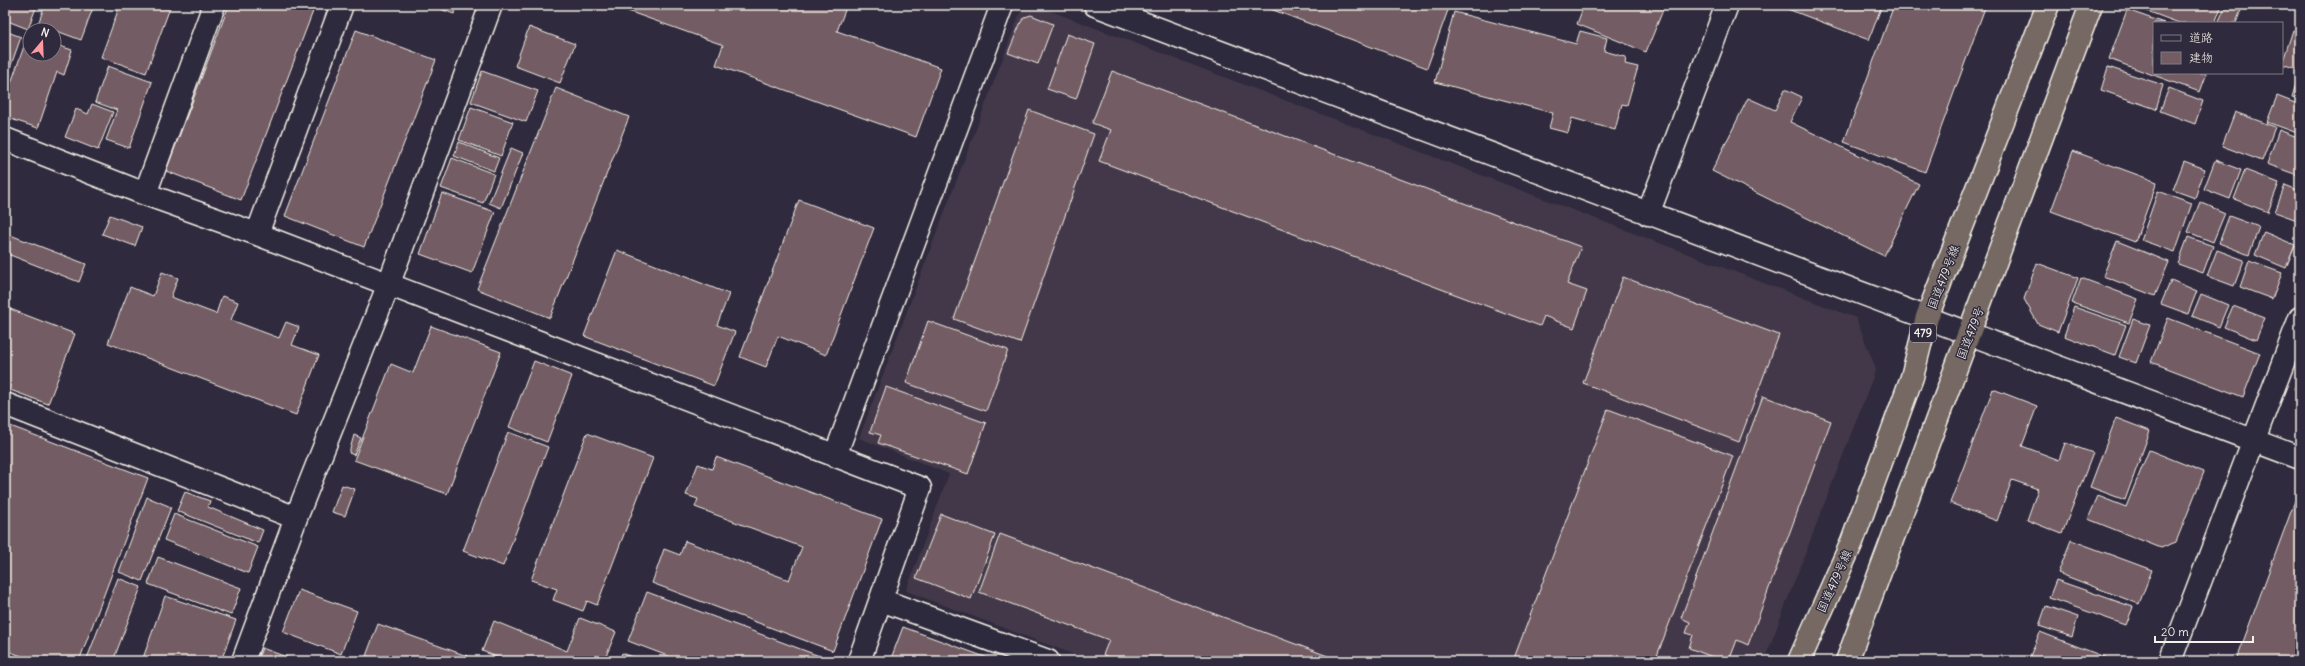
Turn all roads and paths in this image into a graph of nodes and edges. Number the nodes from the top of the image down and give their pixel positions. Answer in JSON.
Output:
{"nodes":[{"id":1,"x":214,"y":5,"type":"edge"},
{"id":2,"x":342,"y":5,"type":"edge"},
{"id":3,"x":491,"y":5,"type":"edge"},
{"id":4,"x":1002,"y":5,"type":"edge"},
{"id":5,"x":1095,"y":5,"type":"edge"},
{"id":6,"x":1727,"y":5,"type":"edge"},
{"id":7,"x":2048,"y":5,"type":"edge"},
{"id":8,"x":2092,"y":5,"type":"edge"},
{"id":9,"x":1125,"y":10,"type":"edge"},
{"id":10,"x":5,"y":139,"type":"edge"},
{"id":11,"x":145,"y":194,"type":"junction"},
{"id":12,"x":1648,"y":214,"type":"junction"},
{"id":13,"x":256,"y":234,"type":"junction"},
{"id":14,"x":388,"y":286,"type":"junction"},
{"id":15,"x":1927,"y":317,"type":"junction"},
{"id":16,"x":2300,"y":318,"type":"edge"},
{"id":17,"x":1970,"y":335,"type":"junction"},
{"id":18,"x":5,"y":404,"type":"edge"},
{"id":19,"x":2253,"y":441,"type":"junction"},
{"id":20,"x":834,"y":456,"type":"junction"},
{"id":21,"x":2300,"y":458,"type":"edge"},
{"id":22,"x":296,"y":518,"type":"junction"},
{"id":23,"x":881,"y":600,"type":"junction"},
{"id":24,"x":243,"y":661,"type":"edge"},
{"id":25,"x":859,"y":661,"type":"edge"},
{"id":26,"x":1048,"y":661,"type":"edge"},
{"id":27,"x":1799,"y":661,"type":"edge"},
{"id":28,"x":1847,"y":661,"type":"edge"},
{"id":29,"x":2170,"y":661,"type":"edge"}],
"edges":[{"from":1,"to":11,"type":"street"},
{"from":2,"to":13,"type":"street"},
{"from":3,"to":14,"type":"street"},
{"from":4,"to":20,"type":"street"},
{"from":5,"to":9,"type":"street"},
{"from":6,"to":12,"type":"street"},
{"from":7,"to":15,"type":"highway","name":"国道479号線","number":"479"},
{"from":8,"to":17,"type":"highway","name":"国道479号"},
{"from":9,"to":12,"type":"street"},
{"from":10,"to":11,"type":"street"},
{"from":11,"to":13,"type":"street"},
{"from":12,"to":15,"type":"street"},
{"from":13,"to":14,"type":"street"},
{"from":14,"to":20,"type":"street"},
{"from":14,"to":22,"type":"street"},
{"from":15,"to":17,"type":"street"},
{"from":15,"to":27,"type":"highway","name":"国道479号線","number":"479"},
{"from":16,"to":19,"type":"street"},
{"from":17,"to":19,"type":"street"},
{"from":17,"to":28,"type":"highway","name":"国道479号"},
{"from":18,"to":22,"type":"street"},
{"from":19,"to":21,"type":"street"},
{"from":19,"to":29,"type":"street"},
{"from":20,"to":23,"type":"street"},
{"from":22,"to":24,"type":"street"},
{"from":23,"to":25,"type":"street"},
{"from":23,"to":26,"type":"street"}]}
